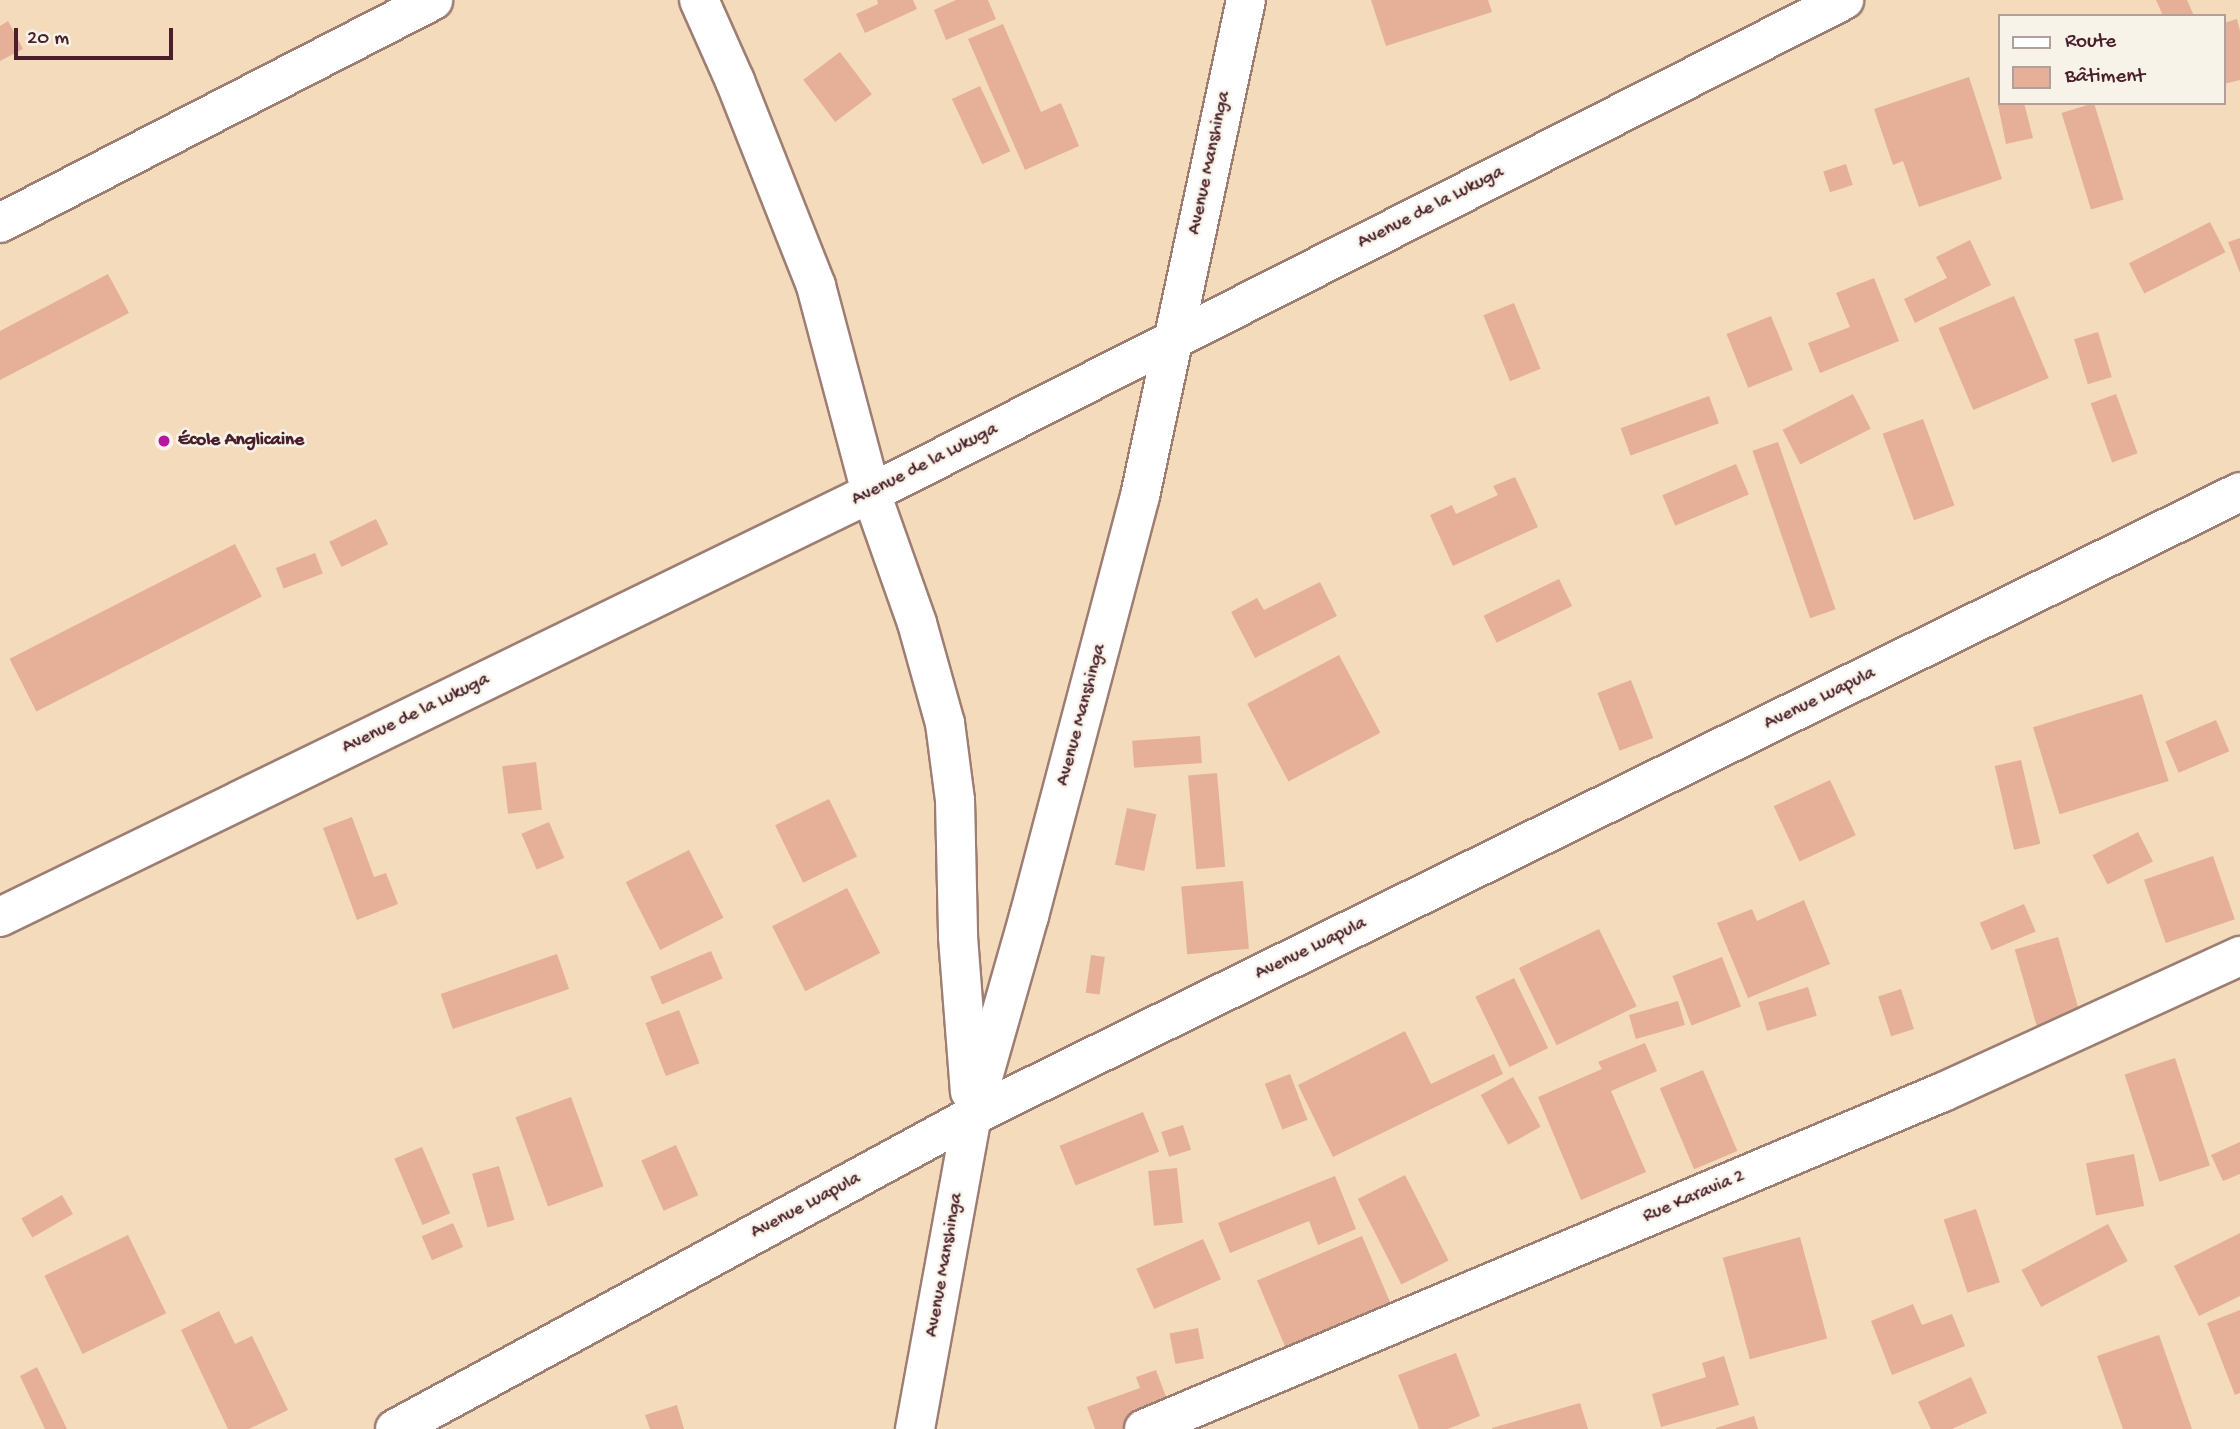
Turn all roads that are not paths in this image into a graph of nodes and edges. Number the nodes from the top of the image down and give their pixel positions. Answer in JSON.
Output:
{"nodes":[{"id":1,"x":433,"y":0,"type":"edge"},
{"id":2,"x":699,"y":0,"type":"edge"},
{"id":3,"x":1246,"y":0,"type":"edge"},
{"id":4,"x":1844,"y":0,"type":"edge"},
{"id":5,"x":0,"y":223,"type":"edge"},
{"id":6,"x":1172,"y":338,"type":"junction"},
{"id":7,"x":2240,"y":492,"type":"edge"},
{"id":8,"x":872,"y":493,"type":"junction"},
{"id":9,"x":0,"y":917,"type":"edge"},
{"id":10,"x":2240,"y":956,"type":"edge"},
{"id":11,"x":972,"y":1116,"type":"junction"},
{"id":12,"x":395,"y":1429,"type":"edge"},
{"id":13,"x":915,"y":1429,"type":"edge"},
{"id":14,"x":1144,"y":1429,"type":"edge"}],
"edges":[{"from":1,"to":5,"type":"street"},
{"from":2,"to":8,"type":"street"},
{"from":3,"to":6,"type":"street","name":"Avenue Manshinga"},
{"from":4,"to":6,"type":"street","name":"Avenue de la Lukuga"},
{"from":6,"to":8,"type":"street","name":"Avenue de la Lukuga"},
{"from":6,"to":11,"type":"street","name":"Avenue Manshinga"},
{"from":7,"to":11,"type":"street","name":"Avenue Luapula"},
{"from":8,"to":9,"type":"street","name":"Avenue de la Lukuga"},
{"from":8,"to":11,"type":"street"},
{"from":10,"to":14,"type":"street","name":"Rue Karavia 2"},
{"from":11,"to":12,"type":"street","name":"Avenue Luapula"},
{"from":11,"to":13,"type":"street","name":"Avenue Manshinga"}]}
